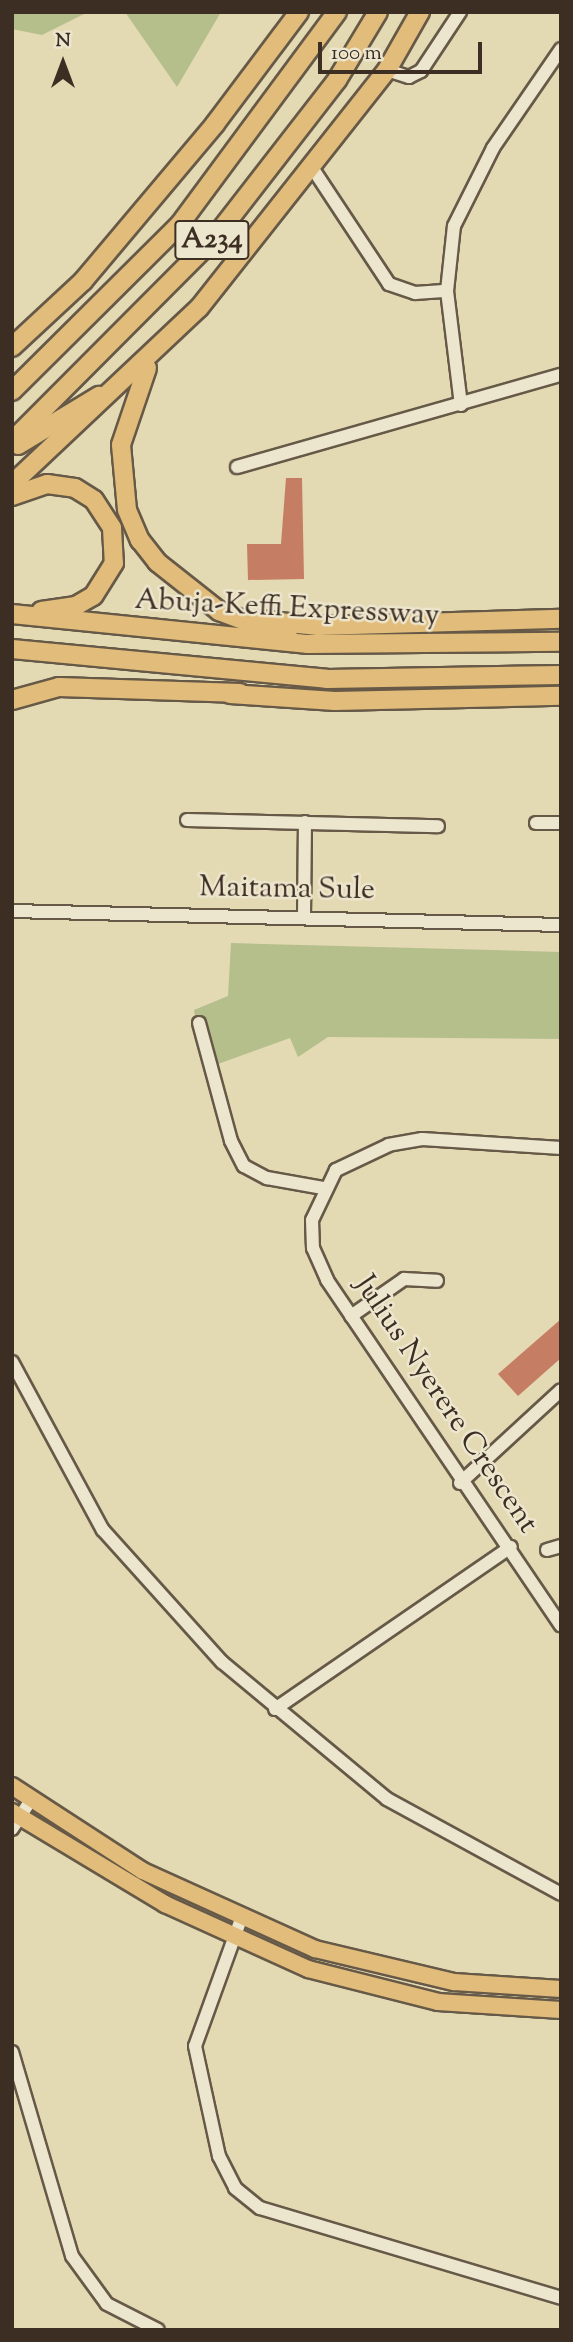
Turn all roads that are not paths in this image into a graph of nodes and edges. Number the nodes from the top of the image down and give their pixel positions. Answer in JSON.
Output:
{"nodes":[{"id":1,"x":299,"y":12,"type":"edge"},
{"id":2,"x":337,"y":12,"type":"edge"},
{"id":3,"x":378,"y":12,"type":"edge"},
{"id":4,"x":420,"y":12,"type":"edge"},
{"id":5,"x":460,"y":12,"type":"edge"},
{"id":6,"x":561,"y":49,"type":"edge"},
{"id":7,"x":387,"y":70,"type":"junction"},
{"id":8,"x":313,"y":169,"type":"junction"},
{"id":9,"x":447,"y":291,"type":"junction"},
{"id":10,"x":12,"y":347,"type":"edge"},
{"id":11,"x":158,"y":350,"type":"junction"},
{"id":12,"x":132,"y":375,"type":"junction"},
{"id":13,"x":561,"y":375,"type":"edge"},
{"id":14,"x":12,"y":391,"type":"edge"},
{"id":15,"x":461,"y":405,"type":"junction"},
{"id":16,"x":12,"y":441,"type":"edge"},
{"id":17,"x":12,"y":449,"type":"edge"},
{"id":18,"x":237,"y":467,"type":"dead end"},
{"id":19,"x":12,"y":484,"type":"edge"},
{"id":20,"x":12,"y":496,"type":"edge"},
{"id":21,"x":12,"y":613,"type":"edge"},
{"id":22,"x":240,"y":618,"type":"junction"},
{"id":23,"x":561,"y":619,"type":"edge"},
{"id":24,"x":318,"y":626,"type":"junction"},
{"id":25,"x":277,"y":633,"type":"junction"},
{"id":26,"x":246,"y":640,"type":"junction"},
{"id":27,"x":561,"y":642,"type":"edge"},
{"id":28,"x":308,"y":644,"type":"junction"},
{"id":29,"x":12,"y":649,"type":"edge"},
{"id":30,"x":244,"y":672,"type":"junction"},
{"id":31,"x":561,"y":675,"type":"edge"},
{"id":32,"x":327,"y":679,"type":"junction"},
{"id":33,"x":287,"y":686,"type":"junction"},
{"id":34,"x":230,"y":694,"type":"junction"},
{"id":35,"x":561,"y":695,"type":"edge"},
{"id":36,"x":12,"y":701,"type":"edge"},
{"id":37,"x":335,"y":701,"type":"junction"},
{"id":38,"x":187,"y":820,"type":"dead end"},
{"id":39,"x":306,"y":822,"type":"junction"},
{"id":40,"x":536,"y":823,"type":"dead end"},
{"id":41,"x":561,"y":823,"type":"edge"},
{"id":42,"x":438,"y":826,"type":"dead end"},
{"id":43,"x":12,"y":911,"type":"edge"},
{"id":44,"x":304,"y":916,"type":"junction"},
{"id":45,"x":561,"y":925,"type":"edge"},
{"id":46,"x":200,"y":1023,"type":"dead end"},
{"id":47,"x":561,"y":1148,"type":"edge"},
{"id":48,"x":323,"y":1188,"type":"junction"},
{"id":49,"x":437,"y":1281,"type":"dead end"},
{"id":50,"x":351,"y":1316,"type":"junction"},
{"id":51,"x":12,"y":1362,"type":"edge"},
{"id":52,"x":561,"y":1390,"type":"edge"},
{"id":53,"x":460,"y":1483,"type":"junction"},
{"id":54,"x":561,"y":1546,"type":"edge"},
{"id":55,"x":511,"y":1547,"type":"junction"},
{"id":56,"x":547,"y":1550,"type":"dead end"},
{"id":57,"x":561,"y":1625,"type":"edge"},
{"id":58,"x":275,"y":1709,"type":"junction"},
{"id":59,"x":12,"y":1786,"type":"edge"},
{"id":60,"x":31,"y":1800,"type":"junction"},
{"id":61,"x":15,"y":1819,"type":"edge"},
{"id":62,"x":561,"y":1894,"type":"edge"},
{"id":63,"x":241,"y":1919,"type":"junction"},
{"id":64,"x":233,"y":1938,"type":"junction"},
{"id":65,"x":561,"y":1989,"type":"edge"},
{"id":66,"x":561,"y":2010,"type":"edge"},
{"id":67,"x":12,"y":2052,"type":"edge"},
{"id":68,"x":18,"y":2105,"type":"edge"},
{"id":69,"x":561,"y":2298,"type":"edge"},
{"id":70,"x":158,"y":2330,"type":"edge"}],
"edges":[{"from":1,"to":10,"type":"highway"},
{"from":2,"to":14,"type":"highway","number":"A234"},
{"from":3,"to":16,"type":"highway","number":"A234"},
{"from":4,"to":7,"type":"highway"},
{"from":5,"to":7,"type":"street"},
{"from":6,"to":9,"type":"street"},
{"from":7,"to":8,"type":"highway"},
{"from":8,"to":9,"type":"street"},
{"from":8,"to":11,"type":"highway"},
{"from":9,"to":15,"type":"street"},
{"from":11,"to":12,"type":"highway"},
{"from":11,"to":22,"type":"highway"},
{"from":12,"to":17,"type":"highway"},
{"from":12,"to":19,"type":"highway"},
{"from":13,"to":15,"type":"street"},
{"from":15,"to":18,"type":"street"},
{"from":20,"to":21,"type":"highway"},
{"from":21,"to":26,"type":"highway","name":"Abuja-Keffi Expressway"},
{"from":22,"to":24,"type":"highway","name":"Abuja-Keffi Expressway"},
{"from":22,"to":25,"type":"highway"},
{"from":23,"to":24,"type":"highway","name":"Abuja-Keffi Expressway"},
{"from":24,"to":25,"type":"highway"},
{"from":25,"to":26,"type":"highway"},
{"from":25,"to":28,"type":"highway"},
{"from":26,"to":28,"type":"highway","name":"Abuja-Keffi Expressway"},
{"from":27,"to":28,"type":"highway","name":"Abuja-Keffi Expressway"},
{"from":29,"to":30,"type":"highway","name":"Abuja-Keffi Expressway"},
{"from":30,"to":32,"type":"highway","name":"Abuja-Keffi Expressway"},
{"from":30,"to":33,"type":"highway"},
{"from":31,"to":32,"type":"highway","name":"Abuja-Keffi Expressway"},
{"from":32,"to":33,"type":"highway"},
{"from":33,"to":34,"type":"highway"},
{"from":33,"to":37,"type":"highway"},
{"from":34,"to":36,"type":"highway"},
{"from":34,"to":37,"type":"highway"},
{"from":35,"to":37,"type":"highway"},
{"from":38,"to":39,"type":"street"},
{"from":39,"to":42,"type":"street"},
{"from":39,"to":44,"type":"street"},
{"from":40,"to":41,"type":"street"},
{"from":43,"to":44,"type":"street","name":"Maitama Sule"},
{"from":44,"to":45,"type":"street","name":"Maitama Sule"},
{"from":46,"to":48,"type":"street"},
{"from":47,"to":48,"type":"street"},
{"from":48,"to":50,"type":"street","name":"Julius Nyerere Crescent"},
{"from":49,"to":50,"type":"street"},
{"from":50,"to":53,"type":"street","name":"Julius Nyerere Crescent"},
{"from":51,"to":58,"type":"street"},
{"from":52,"to":53,"type":"street"},
{"from":53,"to":55,"type":"street","name":"Julius Nyerere Crescent"},
{"from":54,"to":56,"type":"street"},
{"from":55,"to":57,"type":"street","name":"Julius Nyerere Crescent"},
{"from":55,"to":58,"type":"street"},
{"from":58,"to":62,"type":"street"},
{"from":59,"to":60,"type":"main road"},
{"from":60,"to":61,"type":"street"},
{"from":60,"to":63,"type":"main road"},
{"from":61,"to":64,"type":"main road"},
{"from":63,"to":64,"type":"street"},
{"from":63,"to":65,"type":"main road"},
{"from":64,"to":66,"type":"main road"},
{"from":64,"to":69,"type":"street"},
{"from":67,"to":68,"type":"street"},
{"from":68,"to":70,"type":"street"}]}
